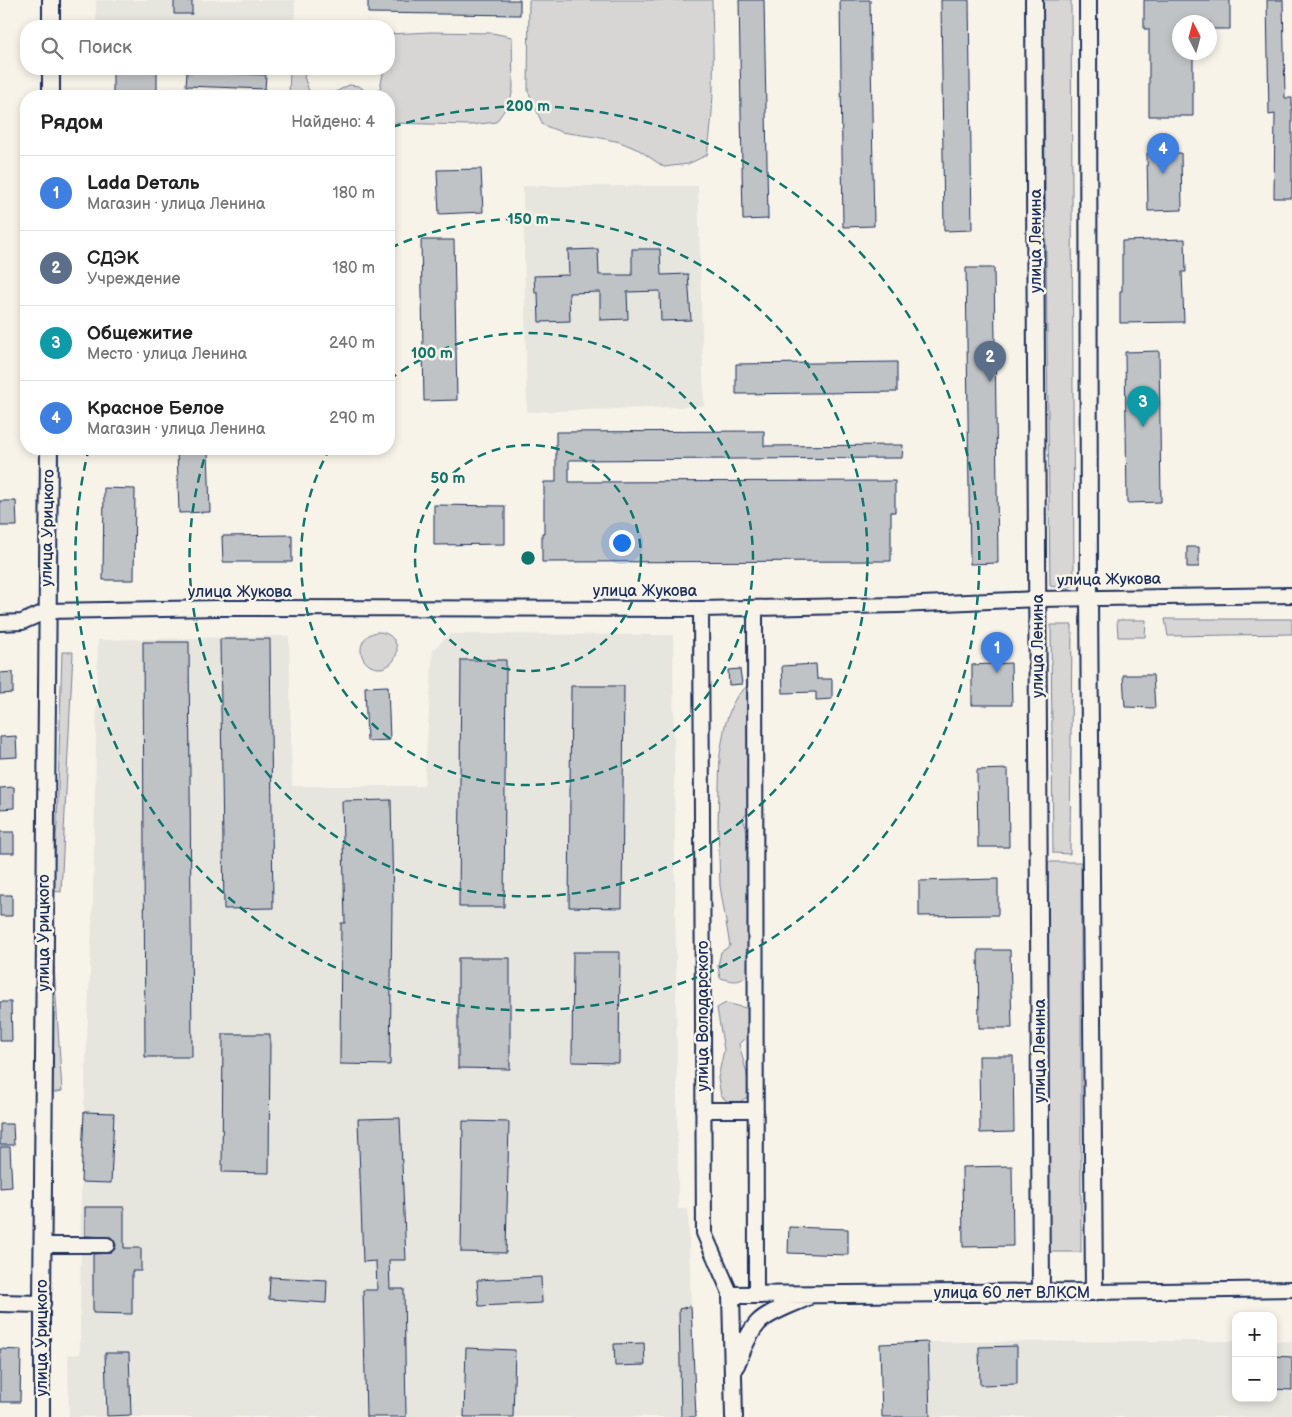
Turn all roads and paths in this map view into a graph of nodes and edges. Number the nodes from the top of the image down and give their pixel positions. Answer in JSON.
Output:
{"nodes":[{"id":1,"x":51,"y":0,"type":"edge"},
{"id":2,"x":1034,"y":0,"type":"edge"},
{"id":3,"x":1088,"y":0,"type":"edge"},
{"id":4,"x":51,"y":20,"type":"edge"},
{"id":5,"x":51,"y":75,"type":"edge"},
{"id":6,"x":51,"y":90,"type":"edge"},
{"id":7,"x":49,"y":455,"type":"edge"},
{"id":8,"x":1292,"y":595,"type":"edge"},
{"id":9,"x":1089,"y":598,"type":"junction"},
{"id":10,"x":1038,"y":599,"type":"junction"},
{"id":11,"x":756,"y":608,"type":"junction"},
{"id":12,"x":701,"y":609,"type":"junction"},
{"id":13,"x":47,"y":611,"type":"junction"},
{"id":14,"x":0,"y":623,"type":"edge"},
{"id":15,"x":703,"y":1110,"type":"junction"},
{"id":16,"x":756,"y":1110,"type":"junction"},
{"id":17,"x":42,"y":1245,"type":"junction"},
{"id":18,"x":107,"y":1245,"type":"dead end"},
{"id":19,"x":1292,"y":1289,"type":"edge"},
{"id":20,"x":1042,"y":1292,"type":"junction"},
{"id":21,"x":1094,"y":1292,"type":"junction"},
{"id":22,"x":813,"y":1294,"type":"junction"},
{"id":23,"x":731,"y":1295,"type":"junction"},
{"id":24,"x":756,"y":1295,"type":"junction"},
{"id":25,"x":0,"y":1303,"type":"edge"},
{"id":26,"x":42,"y":1304,"type":"junction"},
{"id":27,"x":733,"y":1374,"type":"junction"},
{"id":28,"x":42,"y":1417,"type":"edge"},
{"id":29,"x":734,"y":1417,"type":"edge"}],
"edges":[{"from":1,"to":4,"type":"street"},
{"from":2,"to":10,"type":"street","name":"улица Ленина"},
{"from":3,"to":9,"type":"street"},
{"from":5,"to":6,"type":"street"},
{"from":7,"to":13,"type":"street","name":"улица Урицкого"},
{"from":8,"to":9,"type":"street","name":"улица Жукова"},
{"from":9,"to":10,"type":"street","name":"улица Жукова"},
{"from":9,"to":21,"type":"street"},
{"from":10,"to":11,"type":"street","name":"улица Жукова"},
{"from":10,"to":20,"type":"street","name":"улица Ленина"},
{"from":11,"to":12,"type":"street","name":"улица Жукова"},
{"from":11,"to":16,"type":"street"},
{"from":12,"to":13,"type":"street","name":"улица Жукова"},
{"from":12,"to":15,"type":"street","name":"улица Володарского"},
{"from":13,"to":14,"type":"street","name":"улица Жукова"},
{"from":13,"to":17,"type":"street","name":"улица Урицкого"},
{"from":15,"to":16,"type":"street"},
{"from":15,"to":23,"type":"street","name":"улица Володарского"},
{"from":16,"to":24,"type":"street"},
{"from":17,"to":18,"type":"street"},
{"from":17,"to":26,"type":"street","name":"улица Урицкого"},
{"from":19,"to":21,"type":"street","name":"улица 60 лет ВЛКСМ"},
{"from":20,"to":21,"type":"street","name":"улица 60 лет ВЛКСМ"},
{"from":20,"to":22,"type":"street","name":"улица 60 лет ВЛКСМ"},
{"from":22,"to":24,"type":"street","name":"улица 60 лет ВЛКСМ"},
{"from":22,"to":27,"type":"street"},
{"from":23,"to":24,"type":"street","name":"улица 60 лет ВЛКСМ"},
{"from":23,"to":27,"type":"street","name":"улица Володарского"},
{"from":25,"to":26,"type":"street"},
{"from":26,"to":28,"type":"street","name":"улица Урицкого"},
{"from":27,"to":29,"type":"street","name":"улица Володарского"}]}
